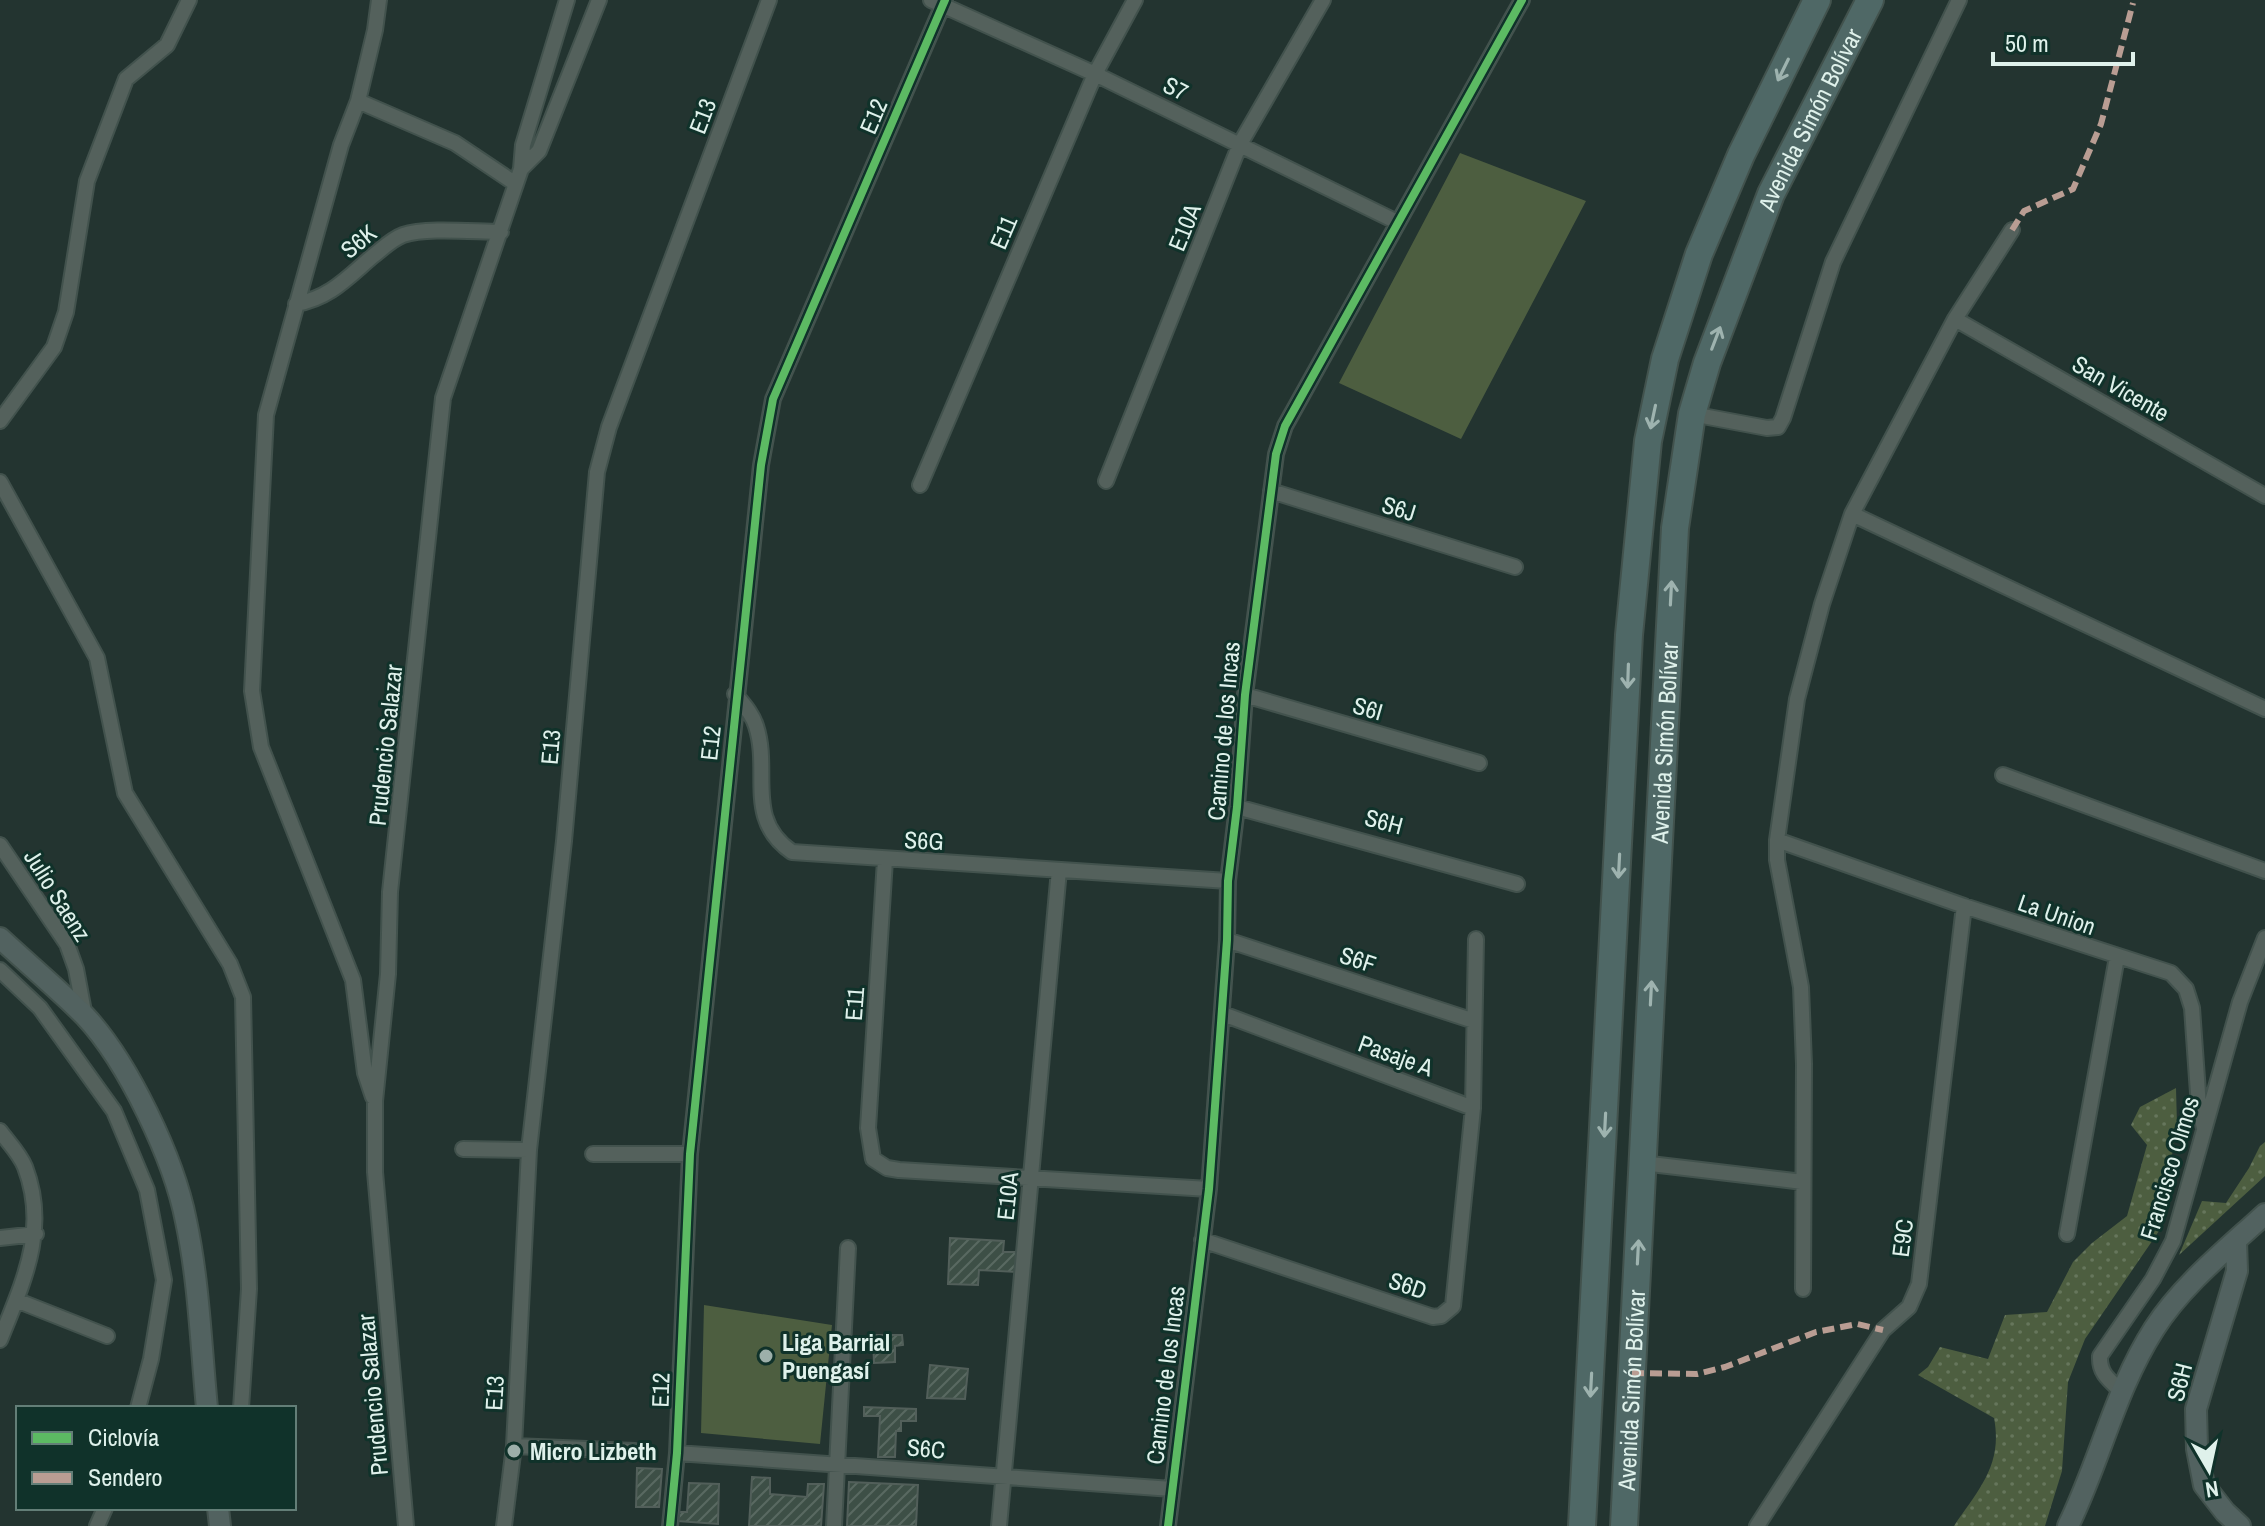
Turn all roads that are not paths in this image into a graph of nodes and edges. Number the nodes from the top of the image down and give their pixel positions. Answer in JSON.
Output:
{"nodes":[{"id":1,"x":189,"y":0,"type":"edge"},
{"id":2,"x":379,"y":0,"type":"edge"},
{"id":3,"x":567,"y":0,"type":"edge"},
{"id":4,"x":599,"y":0,"type":"edge"},
{"id":5,"x":769,"y":0,"type":"edge"},
{"id":6,"x":1135,"y":0,"type":"edge"},
{"id":7,"x":1323,"y":0,"type":"edge"},
{"id":8,"x":1522,"y":0,"type":"edge"},
{"id":9,"x":1817,"y":0,"type":"edge"},
{"id":10,"x":1870,"y":0,"type":"edge"},
{"id":11,"x":1959,"y":0,"type":"edge"},
{"id":12,"x":939,"y":2,"type":"edge"},
{"id":13,"x":1095,"y":74,"type":"junction"},
{"id":14,"x":358,"y":101,"type":"junction"},
{"id":15,"x":1240,"y":144,"type":"junction"},
{"id":16,"x":518,"y":176,"type":"junction"},
{"id":17,"x":1397,"y":222,"type":"junction"},
{"id":18,"x":2012,"y":230,"type":"dead end"},
{"id":19,"x":501,"y":232,"type":"junction"},
{"id":20,"x":296,"y":304,"type":"junction"},
{"id":21,"x":1955,"y":319,"type":"junction"},
{"id":22,"x":1692,"y":414,"type":"junction"},
{"id":23,"x":0,"y":421,"type":"edge"},
{"id":24,"x":1106,"y":481,"type":"dead end"},
{"id":25,"x":0,"y":482,"type":"edge"},
{"id":26,"x":920,"y":485,"type":"dead end"},
{"id":27,"x":1271,"y":491,"type":"junction"},
{"id":28,"x":2265,"y":496,"type":"edge"},
{"id":29,"x":1852,"y":514,"type":"junction"},
{"id":30,"x":1515,"y":567,"type":"dead end"},
{"id":31,"x":735,"y":694,"type":"junction"},
{"id":32,"x":1245,"y":695,"type":"junction"},
{"id":33,"x":2265,"y":709,"type":"edge"},
{"id":34,"x":1479,"y":763,"type":"dead end"},
{"id":35,"x":2003,"y":775,"type":"dead end"},
{"id":36,"x":1237,"y":807,"type":"junction"},
{"id":37,"x":1777,"y":840,"type":"junction"},
{"id":38,"x":0,"y":845,"type":"edge"},
{"id":39,"x":885,"y":860,"type":"junction"},
{"id":40,"x":1059,"y":870,"type":"junction"},
{"id":41,"x":2265,"y":871,"type":"edge"},
{"id":42,"x":1228,"y":881,"type":"junction"},
{"id":43,"x":1517,"y":884,"type":"dead end"},
{"id":44,"x":1964,"y":906,"type":"junction"},
{"id":45,"x":0,"y":938,"type":"edge"},
{"id":46,"x":2265,"y":938,"type":"edge"},
{"id":47,"x":1476,"y":939,"type":"dead end"},
{"id":48,"x":1227,"y":940,"type":"junction"},
{"id":49,"x":2117,"y":957,"type":"junction"},
{"id":50,"x":0,"y":970,"type":"edge"},
{"id":51,"x":1223,"y":1014,"type":"junction"},
{"id":52,"x":85,"y":1017,"type":"junction"},
{"id":53,"x":1474,"y":1021,"type":"junction"},
{"id":54,"x":375,"y":1101,"type":"junction"},
{"id":55,"x":1473,"y":1108,"type":"junction"},
{"id":56,"x":2204,"y":1128,"type":"junction"},
{"id":57,"x":0,"y":1131,"type":"edge"},
{"id":58,"x":463,"y":1149,"type":"dead end"},
{"id":59,"x":529,"y":1150,"type":"junction"},
{"id":60,"x":593,"y":1154,"type":"dead end"},
{"id":61,"x":690,"y":1154,"type":"junction"},
{"id":62,"x":1642,"y":1163,"type":"junction"},
{"id":63,"x":1031,"y":1178,"type":"junction"},
{"id":64,"x":1803,"y":1182,"type":"junction"},
{"id":65,"x":1209,"y":1189,"type":"junction"},
{"id":66,"x":2265,"y":1214,"type":"edge"},
{"id":67,"x":36,"y":1234,"type":"junction"},
{"id":68,"x":2067,"y":1234,"type":"dead end"},
{"id":69,"x":0,"y":1238,"type":"edge"},
{"id":70,"x":1202,"y":1240,"type":"junction"},
{"id":71,"x":2236,"y":1241,"type":"junction"},
{"id":72,"x":848,"y":1248,"type":"dead end"},
{"id":73,"x":1803,"y":1289,"type":"dead end"},
{"id":74,"x":16,"y":1300,"type":"junction"},
{"id":75,"x":107,"y":1336,"type":"dead end"},
{"id":76,"x":0,"y":1340,"type":"edge"},
{"id":77,"x":2121,"y":1391,"type":"junction"},
{"id":78,"x":139,"y":1406,"type":"edge"},
{"id":79,"x":207,"y":1406,"type":"edge"},
{"id":80,"x":241,"y":1406,"type":"edge"},
{"id":81,"x":514,"y":1446,"type":"junction"},
{"id":82,"x":635,"y":1451,"type":"dead end"},
{"id":83,"x":677,"y":1453,"type":"junction"},
{"id":84,"x":838,"y":1463,"type":"junction"},
{"id":85,"x":1002,"y":1477,"type":"junction"},
{"id":86,"x":1172,"y":1489,"type":"junction"},
{"id":87,"x":406,"y":1526,"type":"edge"},
{"id":88,"x":504,"y":1526,"type":"edge"},
{"id":89,"x":670,"y":1526,"type":"edge"},
{"id":90,"x":834,"y":1526,"type":"edge"},
{"id":91,"x":999,"y":1526,"type":"edge"},
{"id":92,"x":1168,"y":1526,"type":"edge"},
{"id":93,"x":1582,"y":1526,"type":"edge"},
{"id":94,"x":1624,"y":1526,"type":"edge"},
{"id":95,"x":1757,"y":1526,"type":"edge"},
{"id":96,"x":2068,"y":1526,"type":"edge"},
{"id":97,"x":2240,"y":1526,"type":"edge"}],
"edges":[{"from":1,"to":23,"type":"street"},
{"from":2,"to":14,"type":"street"},
{"from":3,"to":16,"type":"street"},
{"from":4,"to":16,"type":"street","name":"Prudencio Salazar"},
{"from":5,"to":59,"type":"street","name":"E13"},
{"from":6,"to":13,"type":"street","name":"E11"},
{"from":7,"to":15,"type":"street","name":"E10A"},
{"from":8,"to":17,"type":"street","name":"Camino de los Incas"},
{"from":9,"to":93,"type":"highway","name":"Avenida Simón Bolívar","one_way":true},
{"from":22,"to":10,"type":"highway","name":"Avenida Simón Bolívar","one_way":true},
{"from":11,"to":22,"type":"street"},
{"from":12,"to":13,"type":"street","name":"S7"},
{"from":12,"to":31,"type":"street","name":"E12"},
{"from":13,"to":15,"type":"street","name":"S7"},
{"from":13,"to":26,"type":"street","name":"E11"},
{"from":14,"to":16,"type":"street"},
{"from":14,"to":20,"type":"street"},
{"from":15,"to":17,"type":"street","name":"S7"},
{"from":15,"to":24,"type":"street","name":"E10A"},
{"from":16,"to":19,"type":"street","name":"Prudencio Salazar"},
{"from":17,"to":27,"type":"street","name":"Camino de los Incas"},
{"from":18,"to":21,"type":"street"},
{"from":19,"to":20,"type":"street","name":"S6K"},
{"from":19,"to":54,"type":"street","name":"Prudencio Salazar"},
{"from":20,"to":54,"type":"street"},
{"from":21,"to":28,"type":"street","name":"San Vicente"},
{"from":21,"to":29,"type":"street"},
{"from":62,"to":22,"type":"highway","name":"Avenida Simón Bolívar","one_way":true},
{"from":25,"to":80,"type":"street"},
{"from":27,"to":30,"type":"street","name":"S6J"},
{"from":27,"to":32,"type":"street","name":"Camino de los Incas"},
{"from":29,"to":33,"type":"street"},
{"from":29,"to":37,"type":"street"},
{"from":31,"to":39,"type":"street","name":"S6G"},
{"from":31,"to":61,"type":"street","name":"E12"},
{"from":32,"to":34,"type":"street","name":"S6I"},
{"from":32,"to":36,"type":"street","name":"Camino de los Incas"},
{"from":35,"to":41,"type":"street"},
{"from":36,"to":42,"type":"street","name":"Camino de los Incas"},
{"from":36,"to":43,"type":"street","name":"S6H"},
{"from":37,"to":44,"type":"street","name":"La Union"},
{"from":37,"to":64,"type":"street"},
{"from":38,"to":52,"type":"street","name":"Julio Saenz"},
{"from":39,"to":40,"type":"street","name":"S6G"},
{"from":39,"to":63,"type":"street","name":"E11"},
{"from":40,"to":42,"type":"street","name":"S6G"},
{"from":40,"to":63,"type":"street","name":"E10A"},
{"from":42,"to":48,"type":"street","name":"Camino de los Incas"},
{"from":44,"to":49,"type":"street","name":"La Union"},
{"from":44,"to":95,"type":"street","name":"E9C"},
{"from":45,"to":52,"type":"main road"},
{"from":46,"to":56,"type":"street","name":"Francisco Olmos"},
{"from":47,"to":53,"type":"street","name":"Pasaje A"},
{"from":48,"to":51,"type":"street","name":"Camino de los Incas"},
{"from":48,"to":53,"type":"street","name":"S6F"},
{"from":49,"to":56,"type":"street","name":"La Union"},
{"from":49,"to":68,"type":"street"},
{"from":50,"to":78,"type":"street"},
{"from":51,"to":55,"type":"street","name":"Pasaje A"},
{"from":51,"to":65,"type":"street","name":"Camino de los Incas"},
{"from":52,"to":79,"type":"main road"},
{"from":53,"to":55,"type":"street","name":"Pasaje A"},
{"from":54,"to":87,"type":"street","name":"Prudencio Salazar"},
{"from":55,"to":70,"type":"street","name":"S6D"},
{"from":56,"to":77,"type":"street","name":"Francisco Olmos"},
{"from":57,"to":67,"type":"street"},
{"from":58,"to":59,"type":"street"},
{"from":59,"to":81,"type":"street","name":"E13"},
{"from":60,"to":61,"type":"street"},
{"from":61,"to":83,"type":"street","name":"E12"},
{"from":62,"to":64,"type":"street"},
{"from":94,"to":62,"type":"highway","name":"Avenida Simón Bolívar","one_way":true},
{"from":63,"to":65,"type":"street"},
{"from":63,"to":85,"type":"street","name":"E10A"},
{"from":64,"to":73,"type":"street"},
{"from":65,"to":70,"type":"street","name":"Camino de los Incas"},
{"from":66,"to":71,"type":"main road"},
{"from":67,"to":69,"type":"street"},
{"from":67,"to":74,"type":"street"},
{"from":70,"to":86,"type":"street","name":"Camino de los Incas"},
{"from":71,"to":77,"type":"main road"},
{"from":71,"to":97,"type":"main road","name":"S6H"},
{"from":72,"to":84,"type":"street"},
{"from":74,"to":75,"type":"street"},
{"from":74,"to":76,"type":"street"},
{"from":77,"to":96,"type":"main road"},
{"from":81,"to":82,"type":"street"},
{"from":81,"to":88,"type":"street","name":"E13"},
{"from":83,"to":84,"type":"street","name":"S6C"},
{"from":83,"to":89,"type":"street","name":"E12"},
{"from":84,"to":85,"type":"street","name":"S6C"},
{"from":84,"to":90,"type":"street"},
{"from":85,"to":86,"type":"street","name":"S6C"},
{"from":85,"to":91,"type":"street","name":"E10A"},
{"from":86,"to":92,"type":"street","name":"Camino de los Incas"}]}
